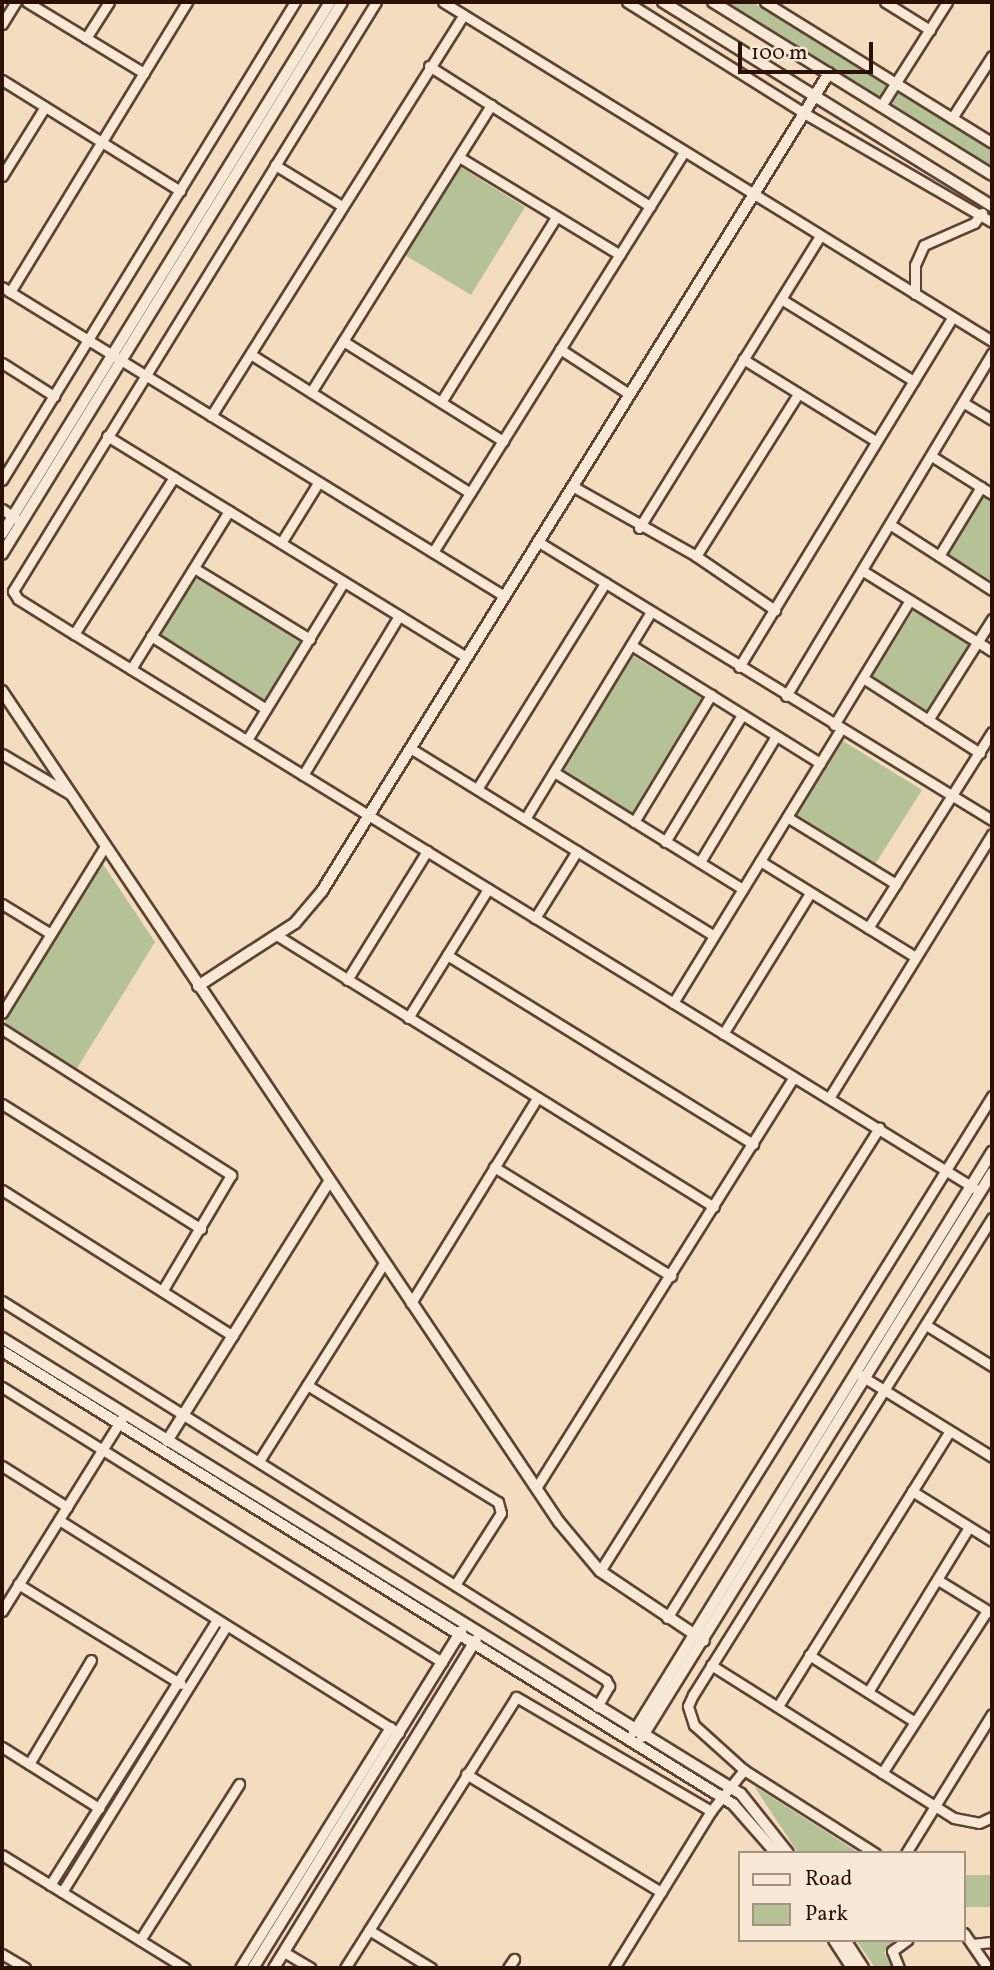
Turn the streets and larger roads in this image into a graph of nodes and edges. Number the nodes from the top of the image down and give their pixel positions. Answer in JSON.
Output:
{"nodes":[{"id":1,"x":16,"y":2,"type":"edge"},
{"id":2,"x":27,"y":2,"type":"edge"},
{"id":3,"x":109,"y":2,"type":"edge"},
{"id":4,"x":187,"y":2,"type":"edge"},
{"id":5,"x":295,"y":2,"type":"edge"},
{"id":6,"x":330,"y":2,"type":"edge"},
{"id":7,"x":342,"y":2,"type":"edge"},
{"id":8,"x":376,"y":2,"type":"edge"},
{"id":9,"x":443,"y":2,"type":"edge"},
{"id":10,"x":628,"y":2,"type":"edge"},
{"id":11,"x":663,"y":2,"type":"edge"},
{"id":12,"x":713,"y":2,"type":"edge"},
{"id":13,"x":765,"y":2,"type":"edge"},
{"id":14,"x":886,"y":2,"type":"edge"},
{"id":15,"x":947,"y":2,"type":"edge"},
{"id":16,"x":464,"y":15,"type":"junction"},
{"id":17,"x":2,"y":24,"type":"edge"},
{"id":18,"x":930,"y":30,"type":"junction"},
{"id":19,"x":86,"y":38,"type":"junction"},
{"id":20,"x":992,"y":56,"type":"edge"},
{"id":21,"x":429,"y":66,"type":"junction"},
{"id":22,"x":988,"y":72,"type":"edge"},
{"id":23,"x":144,"y":73,"type":"junction"},
{"id":24,"x":829,"y":74,"type":"junction"},
{"id":25,"x":2,"y":80,"type":"edge"},
{"id":26,"x":896,"y":83,"type":"junction"},
{"id":27,"x":815,"y":96,"type":"junction"},
{"id":28,"x":491,"y":105,"type":"junction"},
{"id":29,"x":881,"y":106,"type":"junction"},
{"id":30,"x":45,"y":107,"type":"junction"},
{"id":31,"x":804,"y":113,"type":"junction"},
{"id":32,"x":952,"y":118,"type":"junction"},
{"id":33,"x":100,"y":142,"type":"junction"},
{"id":34,"x":992,"y":144,"type":"edge"},
{"id":35,"x":684,"y":152,"type":"junction"},
{"id":36,"x":458,"y":157,"type":"junction"},
{"id":37,"x":5,"y":164,"type":"edge"},
{"id":38,"x":275,"y":165,"type":"junction"},
{"id":39,"x":992,"y":175,"type":"edge"},
{"id":40,"x":2,"y":176,"type":"edge"},
{"id":41,"x":180,"y":191,"type":"junction"},
{"id":42,"x":750,"y":194,"type":"junction"},
{"id":43,"x":342,"y":206,"type":"junction"},
{"id":44,"x":650,"y":206,"type":"junction"},
{"id":45,"x":992,"y":206,"type":"edge"},
{"id":46,"x":982,"y":214,"type":"junction"},
{"id":47,"x":556,"y":217,"type":"junction"},
{"id":48,"x":992,"y":222,"type":"edge"},
{"id":49,"x":819,"y":238,"type":"junction"},
{"id":50,"x":620,"y":255,"type":"junction"},
{"id":51,"x":6,"y":290,"type":"edge"},
{"id":52,"x":915,"y":295,"type":"junction"},
{"id":53,"x":780,"y":299,"type":"junction"},
{"id":54,"x":952,"y":318,"type":"junction"},
{"id":55,"x":88,"y":341,"type":"junction"},
{"id":56,"x":343,"y":341,"type":"junction"},
{"id":57,"x":992,"y":341,"type":"edge"},
{"id":58,"x":561,"y":349,"type":"junction"},
{"id":59,"x":992,"y":353,"type":"edge"},
{"id":60,"x":252,"y":355,"type":"junction"},
{"id":61,"x":116,"y":359,"type":"junction"},
{"id":62,"x":743,"y":359,"type":"junction"},
{"id":63,"x":2,"y":363,"type":"edge"},
{"id":64,"x":145,"y":376,"type":"junction"},
{"id":65,"x":914,"y":381,"type":"junction"},
{"id":66,"x":311,"y":392,"type":"junction"},
{"id":67,"x":629,"y":394,"type":"junction"},
{"id":68,"x":798,"y":394,"type":"junction"},
{"id":69,"x":54,"y":396,"type":"junction"},
{"id":70,"x":441,"y":402,"type":"junction"},
{"id":71,"x":964,"y":403,"type":"junction"},
{"id":72,"x":211,"y":416,"type":"junction"},
{"id":73,"x":992,"y":421,"type":"edge"},
{"id":74,"x":107,"y":436,"type":"junction"},
{"id":75,"x":876,"y":441,"type":"junction"},
{"id":76,"x":503,"y":442,"type":"junction"},
{"id":77,"x":933,"y":457,"type":"junction"},
{"id":78,"x":174,"y":478,"type":"junction"},
{"id":79,"x":2,"y":480,"type":"edge"},
{"id":80,"x":318,"y":483,"type":"junction"},
{"id":81,"x":572,"y":486,"type":"junction"},
{"id":82,"x":981,"y":487,"type":"junction"},
{"id":83,"x":470,"y":493,"type":"junction"},
{"id":84,"x":992,"y":494,"type":"edge"},
{"id":85,"x":2,"y":509,"type":"edge"},
{"id":86,"x":229,"y":511,"type":"junction"},
{"id":87,"x":17,"y":519,"type":"junction"},
{"id":88,"x":891,"y":525,"type":"junction"},
{"id":89,"x":639,"y":528,"type":"junction"},
{"id":90,"x":2,"y":534,"type":"edge"},
{"id":91,"x":537,"y":541,"type":"junction"},
{"id":92,"x":281,"y":543,"type":"junction"},
{"id":93,"x":433,"y":552,"type":"junction"},
{"id":94,"x":2,"y":554,"type":"edge"},
{"id":95,"x":696,"y":556,"type":"junction"},
{"id":96,"x":939,"y":556,"type":"junction"},
{"id":97,"x":194,"y":568,"type":"junction"},
{"id":98,"x":863,"y":571,"type":"junction"},
{"id":99,"x":344,"y":582,"type":"junction"},
{"id":100,"x":605,"y":583,"type":"junction"},
{"id":101,"x":992,"y":590,"type":"edge"},
{"id":102,"x":504,"y":596,"type":"junction"},
{"id":103,"x":910,"y":600,"type":"junction"},
{"id":104,"x":775,"y":610,"type":"junction"},
{"id":105,"x":651,"y":612,"type":"junction"},
{"id":106,"x":399,"y":616,"type":"junction"},
{"id":107,"x":992,"y":619,"type":"edge"},
{"id":108,"x":74,"y":634,"type":"junction"},
{"id":109,"x":151,"y":636,"type":"junction"},
{"id":110,"x":310,"y":639,"type":"junction"},
{"id":111,"x":978,"y":642,"type":"junction"},
{"id":112,"x":631,"y":645,"type":"junction"},
{"id":113,"x":992,"y":651,"type":"edge"},
{"id":114,"x":466,"y":657,"type":"junction"},
{"id":115,"x":739,"y":667,"type":"junction"},
{"id":116,"x":131,"y":669,"type":"junction"},
{"id":117,"x":863,"y":678,"type":"junction"},
{"id":118,"x":2,"y":691,"type":"edge"},
{"id":119,"x":711,"y":695,"type":"junction"},
{"id":120,"x":786,"y":696,"type":"junction"},
{"id":121,"x":266,"y":709,"type":"junction"},
{"id":122,"x":742,"y":715,"type":"junction"},
{"id":123,"x":928,"y":720,"type":"junction"},
{"id":124,"x":837,"y":727,"type":"junction"},
{"id":125,"x":992,"y":732,"type":"edge"},
{"id":126,"x":776,"y":736,"type":"junction"},
{"id":127,"x":247,"y":740,"type":"junction"},
{"id":128,"x":410,"y":748,"type":"junction"},
{"id":129,"x":980,"y":753,"type":"junction"},
{"id":130,"x":3,"y":758,"type":"edge"},
{"id":131,"x":820,"y":763,"type":"junction"},
{"id":132,"x":554,"y":772,"type":"junction"},
{"id":133,"x":303,"y":775,"type":"junction"},
{"id":134,"x":477,"y":789,"type":"junction"},
{"id":135,"x":71,"y":794,"type":"junction"},
{"id":136,"x":949,"y":796,"type":"junction"},
{"id":137,"x":368,"y":815,"type":"junction"},
{"id":138,"x":787,"y":817,"type":"junction"},
{"id":139,"x":525,"y":819,"type":"junction"},
{"id":140,"x":992,"y":820,"type":"edge"},
{"id":141,"x":634,"y":822,"type":"junction"},
{"id":142,"x":992,"y":834,"type":"edge"},
{"id":143,"x":665,"y":842,"type":"junction"},
{"id":144,"x":105,"y":846,"type":"junction"},
{"id":145,"x":427,"y":851,"type":"junction"},
{"id":146,"x":577,"y":851,"type":"junction"},
{"id":147,"x":760,"y":861,"type":"junction"},
{"id":148,"x":699,"y":862,"type":"junction"},
{"id":149,"x":895,"y":884,"type":"junction"},
{"id":150,"x":488,"y":889,"type":"junction"},
{"id":151,"x":743,"y":889,"type":"junction"},
{"id":152,"x":810,"y":893,"type":"junction"},
{"id":153,"x":2,"y":904,"type":"edge"},
{"id":154,"x":535,"y":918,"type":"junction"},
{"id":155,"x":868,"y":928,"type":"junction"},
{"id":156,"x":51,"y":934,"type":"junction"},
{"id":157,"x":278,"y":936,"type":"junction"},
{"id":158,"x":714,"y":936,"type":"junction"},
{"id":159,"x":447,"y":955,"type":"junction"},
{"id":160,"x":914,"y":956,"type":"junction"},
{"id":161,"x":347,"y":981,"type":"junction"},
{"id":162,"x":198,"y":986,"type":"junction"},
{"id":163,"x":673,"y":1003,"type":"junction"},
{"id":164,"x":2,"y":1013,"type":"edge"},
{"id":165,"x":408,"y":1018,"type":"junction"},
{"id":166,"x":2,"y":1029,"type":"edge"},
{"id":167,"x":723,"y":1034,"type":"junction"},
{"id":168,"x":794,"y":1077,"type":"junction"},
{"id":169,"x":992,"y":1096,"type":"edge"},
{"id":170,"x":537,"y":1098,"type":"junction"},
{"id":171,"x":829,"y":1098,"type":"junction"},
{"id":172,"x":2,"y":1104,"type":"edge"},
{"id":173,"x":879,"y":1128,"type":"junction"},
{"id":174,"x":753,"y":1144,"type":"junction"},
{"id":175,"x":992,"y":1152,"type":"edge"},
{"id":176,"x":494,"y":1167,"type":"junction"},
{"id":177,"x":946,"y":1171,"type":"junction"},
{"id":178,"x":992,"y":1173,"type":"edge"},
{"id":179,"x":329,"y":1182,"type":"junction"},
{"id":180,"x":976,"y":1189,"type":"junction"},
{"id":181,"x":2,"y":1190,"type":"edge"},
{"id":182,"x":714,"y":1207,"type":"junction"},
{"id":183,"x":992,"y":1217,"type":"edge"},
{"id":184,"x":201,"y":1229,"type":"junction"},
{"id":185,"x":384,"y":1263,"type":"junction"},
{"id":186,"x":671,"y":1276,"type":"junction"},
{"id":187,"x":162,"y":1291,"type":"junction"},
{"id":188,"x":2,"y":1301,"type":"edge"},
{"id":189,"x":411,"y":1303,"type":"junction"},
{"id":190,"x":926,"y":1325,"type":"junction"},
{"id":191,"x":233,"y":1336,"type":"junction"},
{"id":192,"x":2,"y":1338,"type":"edge"},
{"id":193,"x":2,"y":1351,"type":"edge"},
{"id":194,"x":992,"y":1366,"type":"edge"},
{"id":195,"x":855,"y":1373,"type":"junction"},
{"id":196,"x":866,"y":1379,"type":"junction"},
{"id":197,"x":307,"y":1385,"type":"junction"},
{"id":198,"x":2,"y":1387,"type":"edge"},
{"id":199,"x":884,"y":1391,"type":"junction"},
{"id":200,"x":184,"y":1414,"type":"junction"},
{"id":201,"x":122,"y":1419,"type":"junction"},
{"id":202,"x":950,"y":1431,"type":"junction"},
{"id":203,"x":167,"y":1441,"type":"junction"},
{"id":204,"x":101,"y":1449,"type":"junction"},
{"id":205,"x":992,"y":1457,"type":"edge"},
{"id":206,"x":259,"y":1461,"type":"junction"},
{"id":207,"x":2,"y":1466,"type":"edge"},
{"id":208,"x":536,"y":1488,"type":"junction"},
{"id":209,"x":912,"y":1491,"type":"junction"},
{"id":210,"x":67,"y":1507,"type":"junction"},
{"id":211,"x":59,"y":1520,"type":"junction"},
{"id":212,"x":969,"y":1527,"type":"junction"},
{"id":213,"x":992,"y":1541,"type":"edge"},
{"id":214,"x":600,"y":1571,"type":"junction"},
{"id":215,"x":938,"y":1580,"type":"junction"},
{"id":216,"x":18,"y":1584,"type":"junction"},
{"id":217,"x":455,"y":1585,"type":"junction"},
{"id":218,"x":2,"y":1611,"type":"edge"},
{"id":219,"x":990,"y":1612,"type":"edge"},
{"id":220,"x":667,"y":1618,"type":"junction"},
{"id":221,"x":217,"y":1620,"type":"junction"},
{"id":222,"x":226,"y":1626,"type":"junction"},
{"id":223,"x":462,"y":1630,"type":"junction"},
{"id":224,"x":693,"y":1634,"type":"junction"},
{"id":225,"x":477,"y":1639,"type":"junction"},
{"id":226,"x":704,"y":1641,"type":"junction"},
{"id":227,"x":810,"y":1655,"type":"junction"},
{"id":228,"x":91,"y":1660,"type":"dead end"},
{"id":229,"x":442,"y":1662,"type":"junction"},
{"id":230,"x":712,"y":1665,"type":"junction"},
{"id":231,"x":178,"y":1682,"type":"junction"},
{"id":232,"x":188,"y":1688,"type":"junction"},
{"id":233,"x":868,"y":1692,"type":"junction"},
{"id":234,"x":778,"y":1706,"type":"junction"},
{"id":235,"x":597,"y":1707,"type":"junction"},
{"id":236,"x":992,"y":1714,"type":"edge"},
{"id":237,"x":915,"y":1722,"type":"junction"},
{"id":238,"x":635,"y":1728,"type":"junction"},
{"id":239,"x":394,"y":1730,"type":"junction"},
{"id":240,"x":646,"y":1735,"type":"junction"},
{"id":241,"x":633,"y":1742,"type":"junction"},
{"id":242,"x":2,"y":1747,"type":"edge"},
{"id":243,"x":29,"y":1764,"type":"junction"},
{"id":244,"x":744,"y":1770,"type":"junction"},
{"id":245,"x":882,"y":1773,"type":"junction"},
{"id":246,"x":466,"y":1774,"type":"junction"},
{"id":247,"x":239,"y":1784,"type":"dead end"},
{"id":248,"x":729,"y":1787,"type":"junction"},
{"id":249,"x":722,"y":1798,"type":"junction"},
{"id":250,"x":935,"y":1806,"type":"junction"},
{"id":251,"x":99,"y":1808,"type":"junction"},
{"id":252,"x":711,"y":1811,"type":"junction"},
{"id":253,"x":992,"y":1817,"type":"edge"},
{"id":254,"x":333,"y":1829,"type":"junction"},
{"id":255,"x":353,"y":1840,"type":"junction"},
{"id":256,"x":774,"y":1851,"type":"edge"},
{"id":257,"x":787,"y":1851,"type":"edge"},
{"id":258,"x":872,"y":1851,"type":"edge"},
{"id":259,"x":907,"y":1851,"type":"edge"},
{"id":260,"x":2,"y":1855,"type":"edge"},
{"id":261,"x":50,"y":1885,"type":"junction"},
{"id":262,"x":62,"y":1892,"type":"junction"},
{"id":263,"x":661,"y":1892,"type":"junction"},
{"id":264,"x":369,"y":1930,"type":"junction"},
{"id":265,"x":966,"y":1936,"type":"edge"},
{"id":266,"x":140,"y":1940,"type":"junction"},
{"id":267,"x":835,"y":1942,"type":"edge"},
{"id":268,"x":846,"y":1942,"type":"edge"},
{"id":269,"x":904,"y":1942,"type":"edge"},
{"id":270,"x":992,"y":1942,"type":"edge"},
{"id":271,"x":972,"y":1944,"type":"junction"},
{"id":272,"x":284,"y":1952,"type":"junction"},
{"id":273,"x":2,"y":1954,"type":"edge"},
{"id":274,"x":514,"y":1959,"type":"dead end"},
{"id":275,"x":25,"y":1968,"type":"edge"},
{"id":276,"x":185,"y":1968,"type":"edge"},
{"id":277,"x":240,"y":1968,"type":"edge"},
{"id":278,"x":253,"y":1968,"type":"edge"},
{"id":279,"x":274,"y":1968,"type":"edge"},
{"id":280,"x":311,"y":1968,"type":"edge"},
{"id":281,"x":345,"y":1968,"type":"edge"},
{"id":282,"x":431,"y":1968,"type":"edge"},
{"id":283,"x":508,"y":1968,"type":"edge"},
{"id":284,"x":614,"y":1968,"type":"edge"},
{"id":285,"x":852,"y":1968,"type":"edge"},
{"id":286,"x":863,"y":1968,"type":"edge"},
{"id":287,"x":900,"y":1968,"type":"edge"},
{"id":288,"x":988,"y":1968,"type":"edge"}],
"edges":[{"from":1,"to":17,"type":"street"},
{"from":2,"to":19,"type":"street"},
{"from":3,"to":19,"type":"street"},
{"from":4,"to":23,"type":"street"},
{"from":5,"to":41,"type":"street"},
{"from":6,"to":61,"type":"street"},
{"from":7,"to":61,"type":"street"},
{"from":8,"to":38,"type":"street"},
{"from":9,"to":16,"type":"street"},
{"from":10,"to":31,"type":"street"},
{"from":11,"to":27,"type":"street"},
{"from":12,"to":24,"type":"street"},
{"from":13,"to":26,"type":"street"},
{"from":14,"to":18,"type":"street"},
{"from":15,"to":18,"type":"street"},
{"from":16,"to":21,"type":"street"},
{"from":16,"to":35,"type":"street"},
{"from":18,"to":26,"type":"street"},
{"from":19,"to":23,"type":"street"},
{"from":20,"to":22,"type":"street"},
{"from":21,"to":28,"type":"street"},
{"from":21,"to":43,"type":"street"},
{"from":22,"to":32,"type":"street"},
{"from":23,"to":33,"type":"street"},
{"from":24,"to":27,"type":"street"},
{"from":24,"to":29,"type":"street"},
{"from":25,"to":30,"type":"street"},
{"from":26,"to":29,"type":"street"},
{"from":26,"to":32,"type":"street"},
{"from":27,"to":31,"type":"street"},
{"from":27,"to":45,"type":"street"},
{"from":28,"to":36,"type":"street"},
{"from":28,"to":44,"type":"street"},
{"from":29,"to":39,"type":"street"},
{"from":30,"to":33,"type":"street"},
{"from":30,"to":37,"type":"street"},
{"from":31,"to":42,"type":"street"},
{"from":31,"to":46,"type":"street"},
{"from":32,"to":34,"type":"street"},
{"from":33,"to":41,"type":"street"},
{"from":33,"to":51,"type":"street"},
{"from":35,"to":42,"type":"street"},
{"from":35,"to":44,"type":"street"},
{"from":36,"to":47,"type":"street"},
{"from":36,"to":56,"type":"street"},
{"from":37,"to":40,"type":"street"},
{"from":38,"to":43,"type":"street"},
{"from":38,"to":64,"type":"street"},
{"from":41,"to":55,"type":"street"},
{"from":42,"to":49,"type":"street"},
{"from":42,"to":67,"type":"street"},
{"from":43,"to":60,"type":"street"},
{"from":44,"to":50,"type":"street"},
{"from":46,"to":48,"type":"street"},
{"from":46,"to":52,"type":"street"},
{"from":47,"to":50,"type":"street"},
{"from":47,"to":70,"type":"street"},
{"from":49,"to":52,"type":"street"},
{"from":49,"to":53,"type":"street"},
{"from":50,"to":58,"type":"street"},
{"from":51,"to":55,"type":"street"},
{"from":52,"to":54,"type":"street"},
{"from":53,"to":62,"type":"street"},
{"from":53,"to":65,"type":"street"},
{"from":54,"to":57,"type":"street"},
{"from":54,"to":65,"type":"street"},
{"from":55,"to":61,"type":"street"},
{"from":55,"to":69,"type":"street"},
{"from":56,"to":66,"type":"street"},
{"from":56,"to":70,"type":"street"},
{"from":58,"to":67,"type":"street"},
{"from":58,"to":76,"type":"street"},
{"from":59,"to":71,"type":"street"},
{"from":60,"to":66,"type":"street"},
{"from":60,"to":72,"type":"street"},
{"from":61,"to":64,"type":"street"},
{"from":61,"to":87,"type":"street"},
{"from":62,"to":68,"type":"street"},
{"from":62,"to":89,"type":"street"},
{"from":63,"to":69,"type":"street"},
{"from":64,"to":72,"type":"street"},
{"from":64,"to":74,"type":"street"},
{"from":65,"to":75,"type":"street"},
{"from":66,"to":83,"type":"street"},
{"from":67,"to":81,"type":"street"},
{"from":68,"to":75,"type":"street"},
{"from":68,"to":95,"type":"street"},
{"from":69,"to":79,"type":"street"},
{"from":70,"to":76,"type":"street"},
{"from":71,"to":73,"type":"street"},
{"from":71,"to":77,"type":"street"},
{"from":72,"to":80,"type":"street"},
{"from":74,"to":78,"type":"street"},
{"from":74,"to":108,"type":"street"},
{"from":75,"to":104,"type":"street"},
{"from":76,"to":83,"type":"street"},
{"from":77,"to":82,"type":"street"},
{"from":77,"to":88,"type":"street"},
{"from":78,"to":86,"type":"street"},
{"from":78,"to":108,"type":"street"},
{"from":80,"to":92,"type":"street"},
{"from":80,"to":93,"type":"street"},
{"from":81,"to":89,"type":"street"},
{"from":81,"to":91,"type":"street"},
{"from":82,"to":84,"type":"street"},
{"from":82,"to":96,"type":"street"},
{"from":83,"to":93,"type":"street"},
{"from":85,"to":87,"type":"street"},
{"from":86,"to":92,"type":"street"},
{"from":86,"to":97,"type":"street"},
{"from":87,"to":90,"type":"street"},
{"from":87,"to":94,"type":"street"},
{"from":88,"to":96,"type":"street"},
{"from":88,"to":98,"type":"street"},
{"from":89,"to":95,"type":"street"},
{"from":91,"to":100,"type":"street"},
{"from":91,"to":102,"type":"street"},
{"from":92,"to":99,"type":"street"},
{"from":93,"to":102,"type":"street"},
{"from":95,"to":104,"type":"street"},
{"from":96,"to":101,"type":"street"},
{"from":97,"to":109,"type":"street"},
{"from":97,"to":110,"type":"street"},
{"from":98,"to":103,"type":"street"},
{"from":98,"to":120,"type":"street"},
{"from":99,"to":106,"type":"street"},
{"from":99,"to":110,"type":"street"},
{"from":100,"to":105,"type":"street"},
{"from":100,"to":134,"type":"street"},
{"from":102,"to":114,"type":"street"},
{"from":103,"to":111,"type":"street"},
{"from":103,"to":117,"type":"street"},
{"from":104,"to":115,"type":"street"},
{"from":105,"to":112,"type":"street"},
{"from":105,"to":115,"type":"street"},
{"from":106,"to":114,"type":"street"},
{"from":106,"to":133,"type":"street"},
{"from":107,"to":111,"type":"street"},
{"from":108,"to":116,"type":"street"},
{"from":109,"to":116,"type":"street"},
{"from":109,"to":121,"type":"street"},
{"from":110,"to":121,"type":"street"},
{"from":111,"to":113,"type":"street"},
{"from":111,"to":123,"type":"street"},
{"from":112,"to":119,"type":"street"},
{"from":112,"to":132,"type":"street"},
{"from":114,"to":128,"type":"street"},
{"from":115,"to":120,"type":"street"},
{"from":116,"to":127,"type":"street"},
{"from":117,"to":123,"type":"street"},
{"from":117,"to":124,"type":"street"},
{"from":118,"to":135,"type":"street"},
{"from":119,"to":122,"type":"street"},
{"from":119,"to":141,"type":"street"},
{"from":120,"to":124,"type":"street"},
{"from":121,"to":127,"type":"street"},
{"from":122,"to":126,"type":"street"},
{"from":122,"to":143,"type":"street"},
{"from":123,"to":129,"type":"street"},
{"from":124,"to":131,"type":"street"},
{"from":124,"to":136,"type":"street"},
{"from":125,"to":129,"type":"street"},
{"from":126,"to":131,"type":"street"},
{"from":126,"to":148,"type":"street"},
{"from":127,"to":133,"type":"street"},
{"from":128,"to":134,"type":"street"},
{"from":128,"to":137,"type":"street"},
{"from":129,"to":136,"type":"street"},
{"from":130,"to":135,"type":"street"},
{"from":131,"to":138,"type":"street"},
{"from":132,"to":139,"type":"street"},
{"from":132,"to":141,"type":"street"},
{"from":133,"to":137,"type":"street"},
{"from":134,"to":139,"type":"street"},
{"from":135,"to":144,"type":"street"},
{"from":136,"to":140,"type":"street"},
{"from":136,"to":149,"type":"street"},
{"from":137,"to":145,"type":"street"},
{"from":137,"to":157,"type":"street"},
{"from":138,"to":147,"type":"street"},
{"from":138,"to":149,"type":"street"},
{"from":139,"to":146,"type":"street"},
{"from":141,"to":143,"type":"street"},
{"from":142,"to":160,"type":"street"},
{"from":143,"to":148,"type":"street"},
{"from":144,"to":156,"type":"street"},
{"from":144,"to":162,"type":"street"},
{"from":145,"to":150,"type":"street"},
{"from":145,"to":161,"type":"street"},
{"from":146,"to":154,"type":"street"},
{"from":146,"to":158,"type":"street"},
{"from":147,"to":151,"type":"street"},
{"from":147,"to":152,"type":"street"},
{"from":148,"to":151,"type":"street"},
{"from":149,"to":155,"type":"street"},
{"from":150,"to":154,"type":"street"},
{"from":150,"to":159,"type":"street"},
{"from":151,"to":158,"type":"street"},
{"from":152,"to":155,"type":"street"},
{"from":152,"to":167,"type":"street"},
{"from":153,"to":156,"type":"street"},
{"from":154,"to":163,"type":"street"},
{"from":155,"to":160,"type":"street"},
{"from":156,"to":164,"type":"street"},
{"from":157,"to":161,"type":"street"},
{"from":157,"to":162,"type":"street"},
{"from":158,"to":163,"type":"street"},
{"from":159,"to":165,"type":"street"},
{"from":159,"to":174,"type":"street"},
{"from":160,"to":171,"type":"street"},
{"from":161,"to":165,"type":"street"},
{"from":162,"to":179,"type":"street"},
{"from":163,"to":167,"type":"street"},
{"from":165,"to":170,"type":"street"},
{"from":166,"to":184,"type":"street"},
{"from":167,"to":168,"type":"street"},
{"from":168,"to":171,"type":"street"},
{"from":168,"to":174,"type":"street"},
{"from":169,"to":177,"type":"street"},
{"from":170,"to":176,"type":"street"},
{"from":170,"to":182,"type":"street"},
{"from":171,"to":173,"type":"street"},
{"from":172,"to":184,"type":"street"},
{"from":173,"to":177,"type":"street"},
{"from":173,"to":214,"type":"street"},
{"from":174,"to":182,"type":"street"},
{"from":175,"to":180,"type":"street"},
{"from":176,"to":186,"type":"street"},
{"from":176,"to":189,"type":"street"},
{"from":177,"to":180,"type":"street"},
{"from":177,"to":220,"type":"street"},
{"from":178,"to":180,"type":"street"},
{"from":179,"to":185,"type":"street"},
{"from":179,"to":191,"type":"street"},
{"from":180,"to":195,"type":"street"},
{"from":180,"to":196,"type":"street"},
{"from":181,"to":187,"type":"street"},
{"from":182,"to":186,"type":"street"},
{"from":183,"to":190,"type":"street"},
{"from":184,"to":187,"type":"street"},
{"from":185,"to":189,"type":"street"},
{"from":185,"to":197,"type":"street"},
{"from":186,"to":208,"type":"street"},
{"from":187,"to":191,"type":"street"},
{"from":188,"to":200,"type":"street"},
{"from":189,"to":208,"type":"street"},
{"from":190,"to":194,"type":"street"},
{"from":190,"to":199,"type":"street"},
{"from":191,"to":200,"type":"street"},
{"from":192,"to":201,"type":"street"},
{"from":193,"to":201,"type":"street"},
{"from":195,"to":196,"type":"street"},
{"from":195,"to":224,"type":"street"},
{"from":196,"to":199,"type":"street"},
{"from":196,"to":226,"type":"street"},
{"from":197,"to":206,"type":"street"},
{"from":197,"to":217,"type":"street"},
{"from":198,"to":204,"type":"street"},
{"from":199,"to":202,"type":"street"},
{"from":199,"to":230,"type":"street"},
{"from":200,"to":203,"type":"street"},
{"from":200,"to":206,"type":"street"},
{"from":201,"to":203,"type":"street"},
{"from":201,"to":204,"type":"street"},
{"from":201,"to":223,"type":"street"},
{"from":202,"to":205,"type":"street"},
{"from":202,"to":209,"type":"street"},
{"from":203,"to":223,"type":"street"},
{"from":204,"to":210,"type":"street"},
{"from":204,"to":229,"type":"street"},
{"from":206,"to":217,"type":"street"},
{"from":207,"to":210,"type":"street"},
{"from":208,"to":214,"type":"street"},
{"from":209,"to":212,"type":"street"},
{"from":209,"to":227,"type":"street"},
{"from":210,"to":211,"type":"street"},
{"from":211,"to":216,"type":"street"},
{"from":211,"to":221,"type":"street"},
{"from":212,"to":213,"type":"street"},
{"from":212,"to":215,"type":"street"},
{"from":214,"to":220,"type":"street"},
{"from":215,"to":219,"type":"street"},
{"from":215,"to":233,"type":"street"},
{"from":216,"to":218,"type":"street"},
{"from":216,"to":231,"type":"street"},
{"from":217,"to":235,"type":"street"},
{"from":219,"to":237,"type":"street"},
{"from":220,"to":224,"type":"street"},
{"from":221,"to":222,"type":"street"},
{"from":221,"to":231,"type":"street"},
{"from":222,"to":232,"type":"street"},
{"from":222,"to":239,"type":"street"},
{"from":223,"to":225,"type":"street"},
{"from":223,"to":229,"type":"street"},
{"from":224,"to":226,"type":"street"},
{"from":224,"to":238,"type":"street"},
{"from":225,"to":235,"type":"street"},
{"from":225,"to":241,"type":"street"},
{"from":225,"to":255,"type":"street"},
{"from":226,"to":240,"type":"street"},
{"from":227,"to":233,"type":"street"},
{"from":227,"to":234,"type":"street"},
{"from":228,"to":243,"type":"street"},
{"from":229,"to":239,"type":"street"},
{"from":230,"to":234,"type":"street"},
{"from":230,"to":244,"type":"street"},
{"from":231,"to":232,"type":"street"},
{"from":231,"to":251,"type":"street"},
{"from":232,"to":262,"type":"street"},
{"from":233,"to":237,"type":"street"},
{"from":234,"to":245,"type":"street"},
{"from":235,"to":238,"type":"street"},
{"from":236,"to":250,"type":"street"},
{"from":237,"to":245,"type":"street"},
{"from":238,"to":240,"type":"street"},
{"from":238,"to":241,"type":"street"},
{"from":239,"to":254,"type":"street"},
{"from":240,"to":241,"type":"street"},
{"from":240,"to":248,"type":"street"},
{"from":241,"to":249,"type":"street"},
{"from":242,"to":243,"type":"street"},
{"from":243,"to":251,"type":"street"},
{"from":244,"to":248,"type":"street"},
{"from":244,"to":258,"type":"street"},
{"from":245,"to":250,"type":"street"},
{"from":246,"to":252,"type":"street"},
{"from":246,"to":263,"type":"street"},
{"from":246,"to":264,"type":"street"},
{"from":247,"to":266,"type":"street"},
{"from":248,"to":249,"type":"street"},
{"from":248,"to":257,"type":"street"},
{"from":249,"to":252,"type":"street"},
{"from":249,"to":256,"type":"street"},
{"from":250,"to":253,"type":"street"},
{"from":250,"to":259,"type":"street"},
{"from":251,"to":261,"type":"street"},
{"from":252,"to":263,"type":"street"},
{"from":254,"to":255,"type":"street"},
{"from":254,"to":277,"type":"street"},
{"from":254,"to":278,"type":"street"},
{"from":255,"to":272,"type":"street"},
{"from":260,"to":261,"type":"street"},
{"from":261,"to":262,"type":"street"},
{"from":262,"to":266,"type":"street"},
{"from":263,"to":284,"type":"street"},
{"from":264,"to":281,"type":"street"},
{"from":264,"to":282,"type":"street"},
{"from":265,"to":271,"type":"street"},
{"from":266,"to":276,"type":"street"},
{"from":267,"to":285,"type":"street"},
{"from":268,"to":286,"type":"street"},
{"from":269,"to":287,"type":"street"},
{"from":270,"to":271,"type":"street"},
{"from":271,"to":288,"type":"street"},
{"from":272,"to":279,"type":"street"},
{"from":272,"to":280,"type":"street"},
{"from":273,"to":275,"type":"street"},
{"from":274,"to":283,"type":"street"}]}
